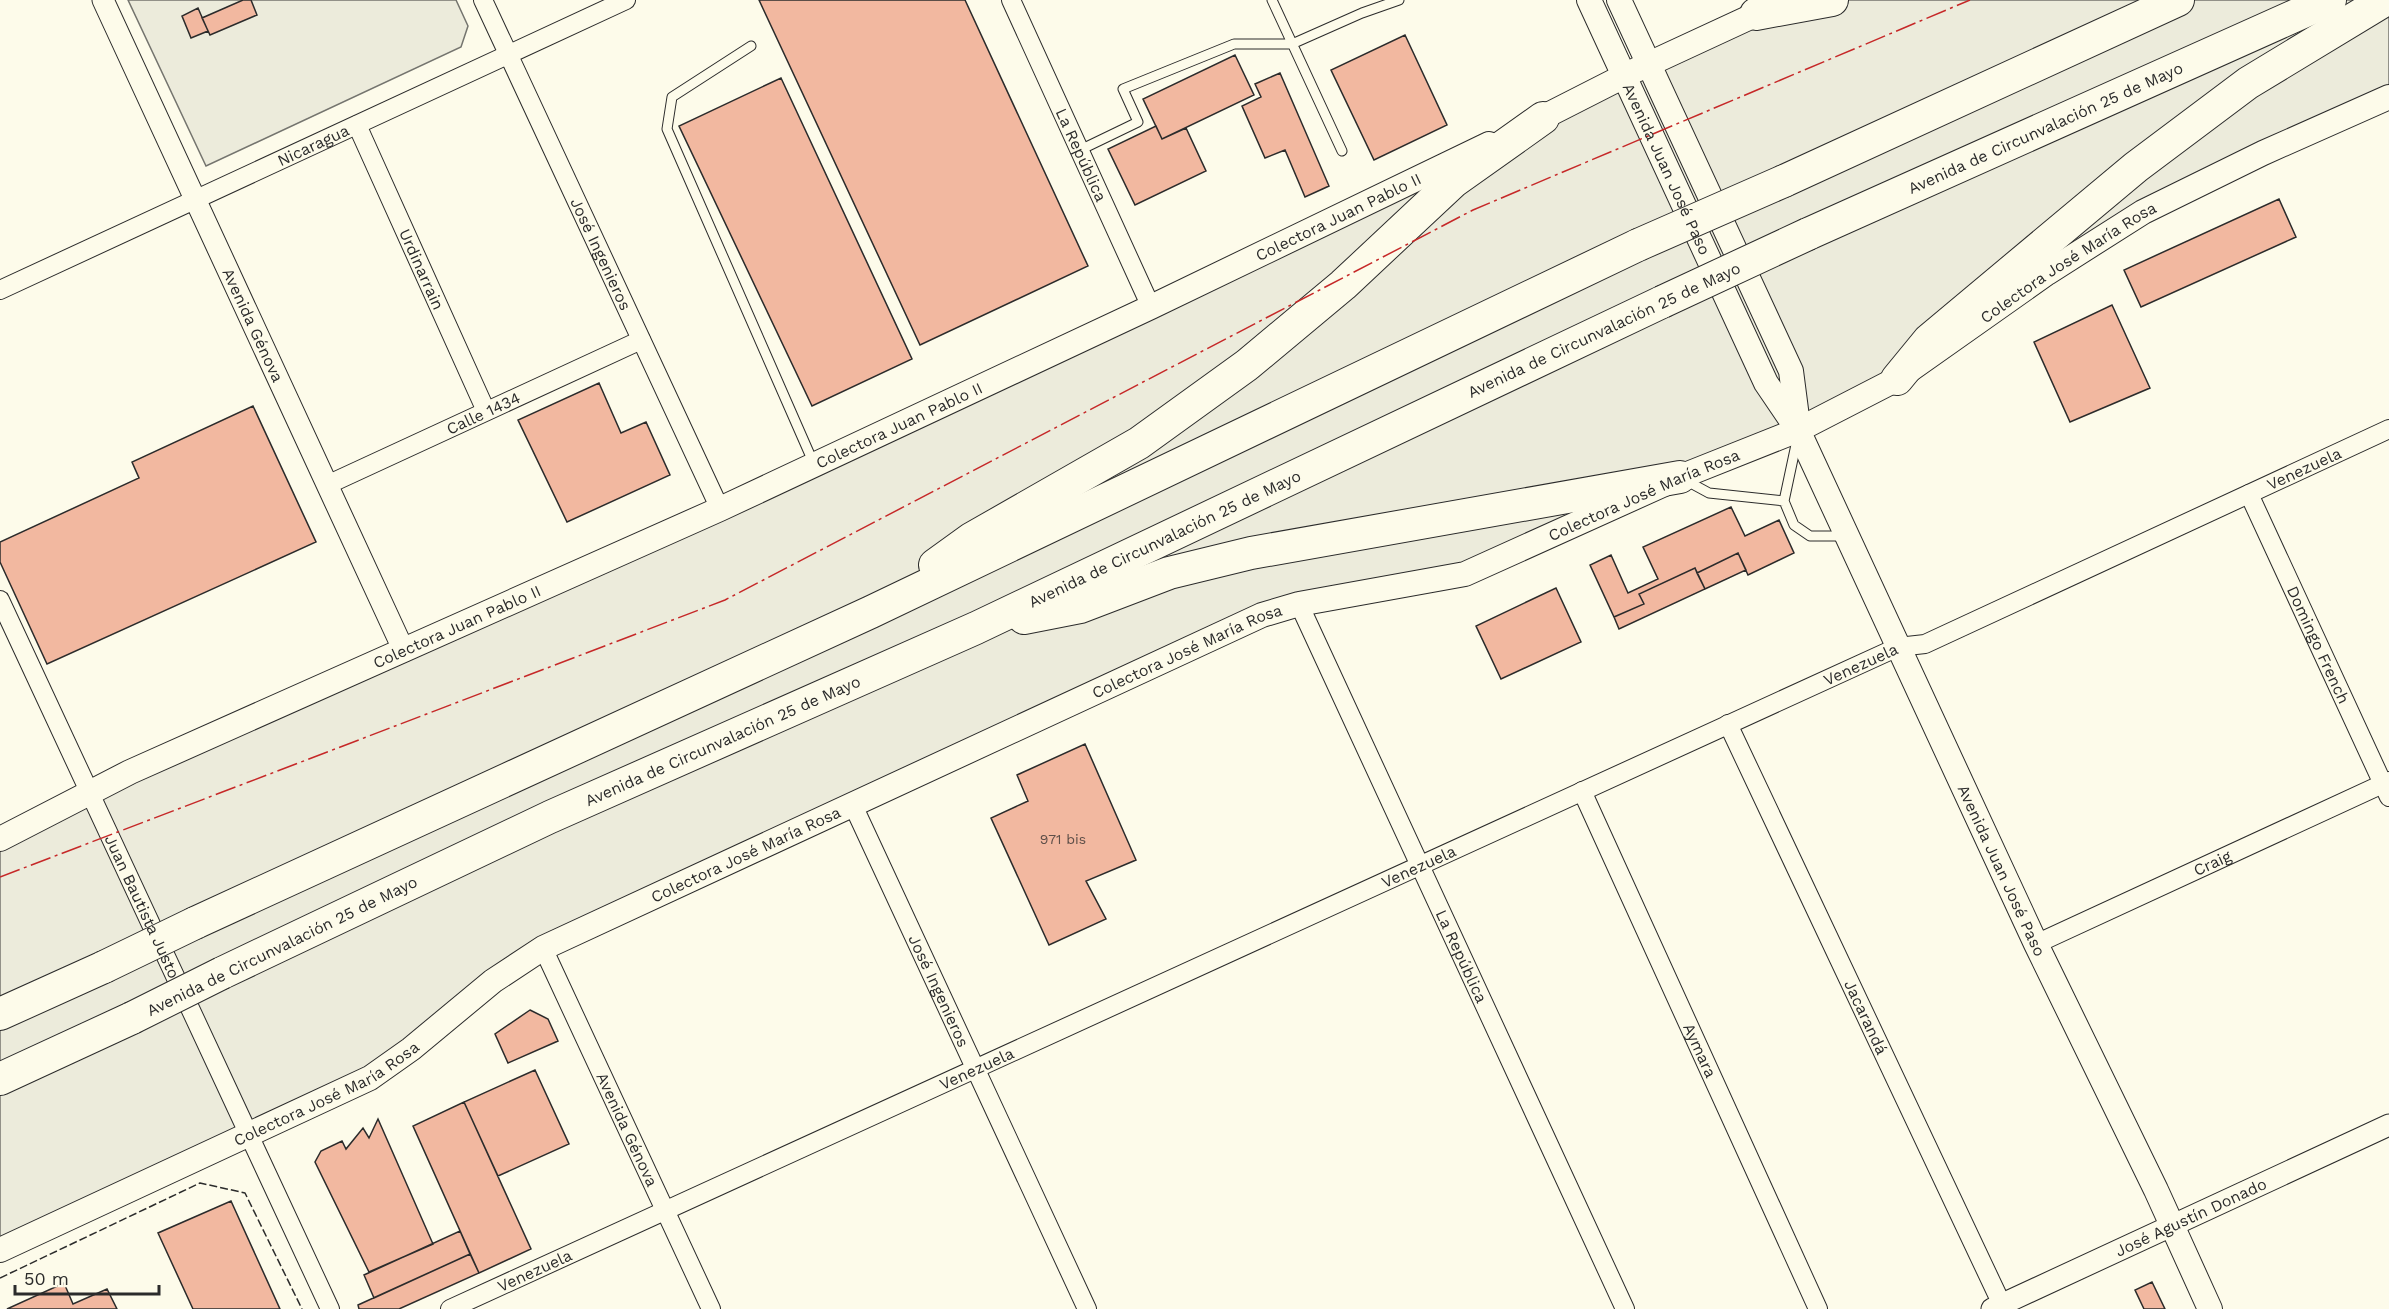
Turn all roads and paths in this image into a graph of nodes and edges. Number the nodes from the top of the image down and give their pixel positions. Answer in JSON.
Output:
{"nodes":[{"id":1,"x":103,"y":0,"type":"edge"},
{"id":2,"x":483,"y":0,"type":"edge"},
{"id":3,"x":626,"y":0,"type":"edge"},
{"id":4,"x":1011,"y":0,"type":"edge"},
{"id":5,"x":1272,"y":0,"type":"edge"},
{"id":6,"x":1399,"y":0,"type":"edge"},
{"id":7,"x":1589,"y":0,"type":"edge"},
{"id":8,"x":1619,"y":0,"type":"edge"},
{"id":9,"x":1791,"y":0,"type":"edge"},
{"id":10,"x":1832,"y":0,"type":"edge"},
{"id":11,"x":2178,"y":0,"type":"edge"},
{"id":12,"x":2330,"y":0,"type":"edge"},
{"id":13,"x":2385,"y":0,"type":"edge"},
{"id":14,"x":1756,"y":14,"type":"junction"},
{"id":15,"x":1292,"y":44,"type":"junction"},
{"id":16,"x":751,"y":46,"type":"dead end"},
{"id":17,"x":508,"y":55,"type":"junction"},
{"id":18,"x":1649,"y":64,"type":"junction"},
{"id":19,"x":1624,"y":76,"type":"junction"},
{"id":20,"x":2389,"y":98,"type":"edge"},
{"id":21,"x":1543,"y":118,"type":"junction"},
{"id":22,"x":357,"y":125,"type":"junction"},
{"id":23,"x":1080,"y":150,"type":"junction"},
{"id":24,"x":1342,"y":151,"type":"dead end"},
{"id":25,"x":195,"y":200,"type":"junction"},
{"id":26,"x":0,"y":290,"type":"edge"},
{"id":27,"x":1151,"y":307,"type":"junction"},
{"id":28,"x":641,"y":340,"type":"junction"},
{"id":29,"x":1897,"y":379,"type":"junction"},
{"id":30,"x":486,"y":411,"type":"junction"},
{"id":31,"x":2389,"y":429,"type":"edge"},
{"id":32,"x":1798,"y":430,"type":"junction"},
{"id":33,"x":814,"y":464,"type":"junction"},
{"id":34,"x":1680,"y":477,"type":"junction"},
{"id":35,"x":327,"y":485,"type":"junction"},
{"id":36,"x":2249,"y":494,"type":"junction"},
{"id":37,"x":1784,"y":501,"type":"junction"},
{"id":38,"x":720,"y":509,"type":"junction"},
{"id":39,"x":1847,"y":536,"type":"junction"},
{"id":40,"x":0,"y":600,"type":"edge"},
{"id":41,"x":1299,"y":604,"type":"junction"},
{"id":42,"x":871,"y":612,"type":"junction"},
{"id":43,"x":976,"y":628,"type":"junction"},
{"id":44,"x":1898,"y":647,"type":"junction"},
{"id":45,"x":404,"y":651,"type":"junction"},
{"id":46,"x":1728,"y":724,"type":"junction"},
{"id":47,"x":2387,"y":788,"type":"edge"},
{"id":48,"x":1582,"y":791,"type":"junction"},
{"id":49,"x":90,"y":793,"type":"junction"},
{"id":50,"x":852,"y":803,"type":"junction"},
{"id":51,"x":0,"y":839,"type":"edge"},
{"id":52,"x":1419,"y":865,"type":"junction"},
{"id":53,"x":2036,"y":944,"type":"junction"},
{"id":54,"x":543,"y":948,"type":"junction"},
{"id":55,"x":0,"y":1014,"type":"edge"},
{"id":56,"x":975,"y":1068,"type":"junction"},
{"id":57,"x":0,"y":1079,"type":"edge"},
{"id":58,"x":2389,"y":1125,"type":"edge"},
{"id":59,"x":248,"y":1137,"type":"junction"},
{"id":60,"x":665,"y":1210,"type":"junction"},
{"id":61,"x":2172,"y":1225,"type":"junction"},
{"id":62,"x":0,"y":1250,"type":"edge"},
{"id":63,"x":1999,"y":1307,"type":"edge"},
{"id":64,"x":330,"y":1309,"type":"edge"},
{"id":65,"x":450,"y":1309,"type":"edge"},
{"id":66,"x":711,"y":1309,"type":"edge"},
{"id":67,"x":1087,"y":1309,"type":"edge"},
{"id":68,"x":1625,"y":1309,"type":"edge"},
{"id":69,"x":1818,"y":1309,"type":"edge"},
{"id":70,"x":2210,"y":1309,"type":"edge"}],
"edges":[{"from":1,"to":25,"type":"street","name":"Avenida Génova"},
{"from":2,"to":17,"type":"street","name":"José Ingenieros"},
{"from":3,"to":17,"type":"street","name":"Nicaragua"},
{"from":4,"to":23,"type":"street","name":"La República"},
{"from":5,"to":15,"type":"lane"},
{"from":6,"to":15,"type":"lane"},
{"from":7,"to":19,"type":"main road","name":"Avenida Juan José Paso"},
{"from":8,"to":18,"type":"main road","name":"Avenida Juan José Paso"},
{"from":9,"to":14,"type":"main road","name":"Colectora Juan Pablo II"},
{"from":10,"to":14,"type":"highway"},
{"from":11,"to":42,"type":"highway","bridge":true},
{"from":12,"to":43,"type":"highway","name":"Avenida de Circunvalación 25 de Mayo","bridge":true},
{"from":13,"to":29,"type":"highway"},
{"from":14,"to":18,"type":"main road","name":"Colectora Juan Pablo II"},
{"from":15,"to":23,"type":"lane"},
{"from":15,"to":24,"type":"lane"},
{"from":16,"to":33,"type":"lane"},
{"from":17,"to":22,"type":"street","name":"Nicaragua"},
{"from":17,"to":28,"type":"street","name":"José Ingenieros"},
{"from":18,"to":19,"type":"main road","name":"Colectora Juan Pablo II"},
{"from":18,"to":32,"type":"main road","name":"Avenida Juan José Paso"},
{"from":19,"to":21,"type":"main road","name":"Colectora Juan Pablo II"},
{"from":19,"to":32,"type":"main road","name":"Avenida Juan José Paso"},
{"from":20,"to":29,"type":"main road","name":"Colectora José María Rosa"},
{"from":21,"to":27,"type":"main road","name":"Colectora Juan Pablo II"},
{"from":21,"to":42,"type":"highway"},
{"from":22,"to":25,"type":"street","name":"Nicaragua"},
{"from":22,"to":30,"type":"street","name":"Urdinarrain"},
{"from":23,"to":27,"type":"street","name":"La República"},
{"from":25,"to":26,"type":"street","name":"Nicaragua"},
{"from":25,"to":35,"type":"street","name":"Avenida Génova"},
{"from":27,"to":33,"type":"main road","name":"Colectora Juan Pablo II"},
{"from":28,"to":30,"type":"street","name":"Calle 1434"},
{"from":28,"to":38,"type":"street","name":"José Ingenieros"},
{"from":29,"to":32,"type":"main road","name":"Colectora José María Rosa"},
{"from":30,"to":35,"type":"street","name":"Calle 1434"},
{"from":31,"to":36,"type":"street","name":"Venezuela"},
{"from":32,"to":34,"type":"main road","name":"Colectora José María Rosa"},
{"from":32,"to":37,"type":"lane"},
{"from":32,"to":39,"type":"main road","name":"Avenida Juan José Paso"},
{"from":33,"to":38,"type":"main road","name":"Colectora Juan Pablo II"},
{"from":34,"to":37,"type":"lane"},
{"from":34,"to":41,"type":"main road","name":"Colectora José María Rosa"},
{"from":34,"to":43,"type":"highway"},
{"from":35,"to":45,"type":"street","name":"Avenida Génova"},
{"from":36,"to":44,"type":"street","name":"Venezuela"},
{"from":36,"to":47,"type":"street","name":"Domingo French"},
{"from":37,"to":39,"type":"lane"},
{"from":38,"to":45,"type":"main road","name":"Colectora Juan Pablo II"},
{"from":39,"to":44,"type":"main road","name":"Avenida Juan José Paso"},
{"from":40,"to":49,"type":"street","name":"Juan Bautista Justo"},
{"from":41,"to":50,"type":"main road","name":"Colectora José María Rosa"},
{"from":41,"to":52,"type":"street","name":"La República"},
{"from":42,"to":55,"type":"highway","bridge":true},
{"from":43,"to":57,"type":"highway","name":"Avenida de Circunvalación 25 de Mayo","bridge":true},
{"from":44,"to":46,"type":"street","name":"Venezuela"},
{"from":44,"to":53,"type":"main road","name":"Avenida Juan José Paso"},
{"from":45,"to":49,"type":"main road","name":"Colectora Juan Pablo II"},
{"from":46,"to":48,"type":"street","name":"Venezuela"},
{"from":46,"to":63,"type":"street","name":"Jacarandá"},
{"from":47,"to":53,"type":"street","name":"Craig"},
{"from":48,"to":52,"type":"street","name":"Venezuela"},
{"from":48,"to":69,"type":"street","name":"Aymara"},
{"from":49,"to":51,"type":"main road","name":"Colectora Juan Pablo II"},
{"from":49,"to":59,"type":"street","name":"Juan Bautista Justo"},
{"from":50,"to":54,"type":"main road","name":"Colectora José María Rosa"},
{"from":50,"to":56,"type":"street","name":"José Ingenieros"},
{"from":52,"to":56,"type":"street","name":"Venezuela"},
{"from":52,"to":68,"type":"street","name":"La República"},
{"from":53,"to":61,"type":"main road","name":"Avenida Juan José Paso"},
{"from":54,"to":59,"type":"main road","name":"Colectora José María Rosa"},
{"from":54,"to":60,"type":"street","name":"Avenida Génova"},
{"from":56,"to":60,"type":"street","name":"Venezuela"},
{"from":56,"to":67,"type":"street","name":"José Ingenieros"},
{"from":58,"to":61,"type":"street","name":"José Agustín Donado"},
{"from":59,"to":62,"type":"main road","name":"Colectora José María Rosa"},
{"from":59,"to":64,"type":"street","name":"Juan Bautista Justo"},
{"from":60,"to":65,"type":"street","name":"Venezuela"},
{"from":60,"to":66,"type":"street","name":"Avenida Génova"},
{"from":61,"to":63,"type":"street","name":"José Agustín Donado"},
{"from":61,"to":70,"type":"main road","name":"Avenida Juan José Paso"}]}
